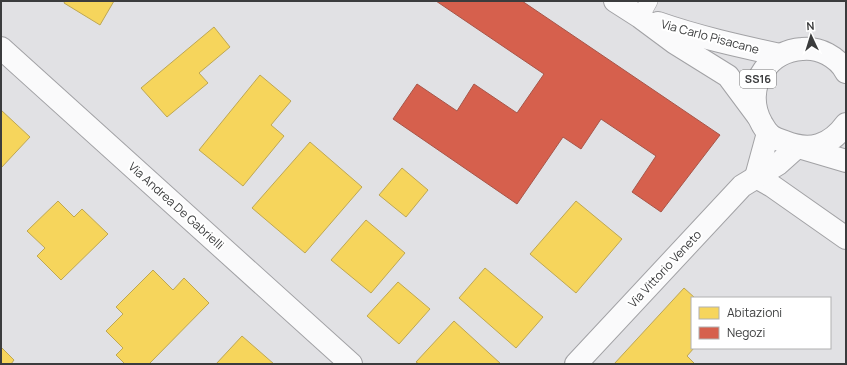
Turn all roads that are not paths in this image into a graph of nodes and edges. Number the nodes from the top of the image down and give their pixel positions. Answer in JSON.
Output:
{"nodes":[{"id":1,"x":614,"y":1,"type":"edge"},
{"id":2,"x":645,"y":9,"type":"edge"},
{"id":3,"x":1,"y":48,"type":"edge"},
{"id":4,"x":780,"y":55,"type":"junction"},
{"id":5,"x":846,"y":72,"type":"edge"},
{"id":6,"x":763,"y":124,"type":"junction"},
{"id":7,"x":846,"y":124,"type":"edge"},
{"id":8,"x":799,"y":147,"type":"junction"},
{"id":9,"x":846,"y":161,"type":"edge"},
{"id":10,"x":756,"y":177,"type":"junction"},
{"id":11,"x":846,"y":238,"type":"edge"},
{"id":12,"x":351,"y":364,"type":"edge"},
{"id":13,"x":576,"y":364,"type":"edge"}],
"edges":[{"from":1,"to":2,"type":"street","name":"Via Carlo Pisacane","number":"SS16"},
{"from":2,"to":4,"type":"street","name":"Via Carlo Pisacane","number":"SS16"},
{"from":2,"to":6,"type":"street","name":"Via Carlo Pisacane","number":"SS16"},
{"from":3,"to":12,"type":"street","name":"Via Andrea De Gabrielli"},
{"from":4,"to":5,"type":"street","name":"Via Carlo Pisacane","number":"SS16"},
{"from":4,"to":6,"type":"street","name":"Via Carlo Pisacane","number":"SS16"},
{"from":6,"to":8,"type":"street","name":"Via Carlo Pisacane","number":"SS16"},
{"from":6,"to":10,"type":"street"},
{"from":7,"to":8,"type":"street"},
{"from":8,"to":9,"type":"street","name":"Via Carlo Pisacane","number":"SS16"},
{"from":8,"to":10,"type":"street","name":"Via Vittorio Veneto"},
{"from":10,"to":11,"type":"street"},
{"from":10,"to":13,"type":"street","name":"Via Vittorio Veneto"}]}
